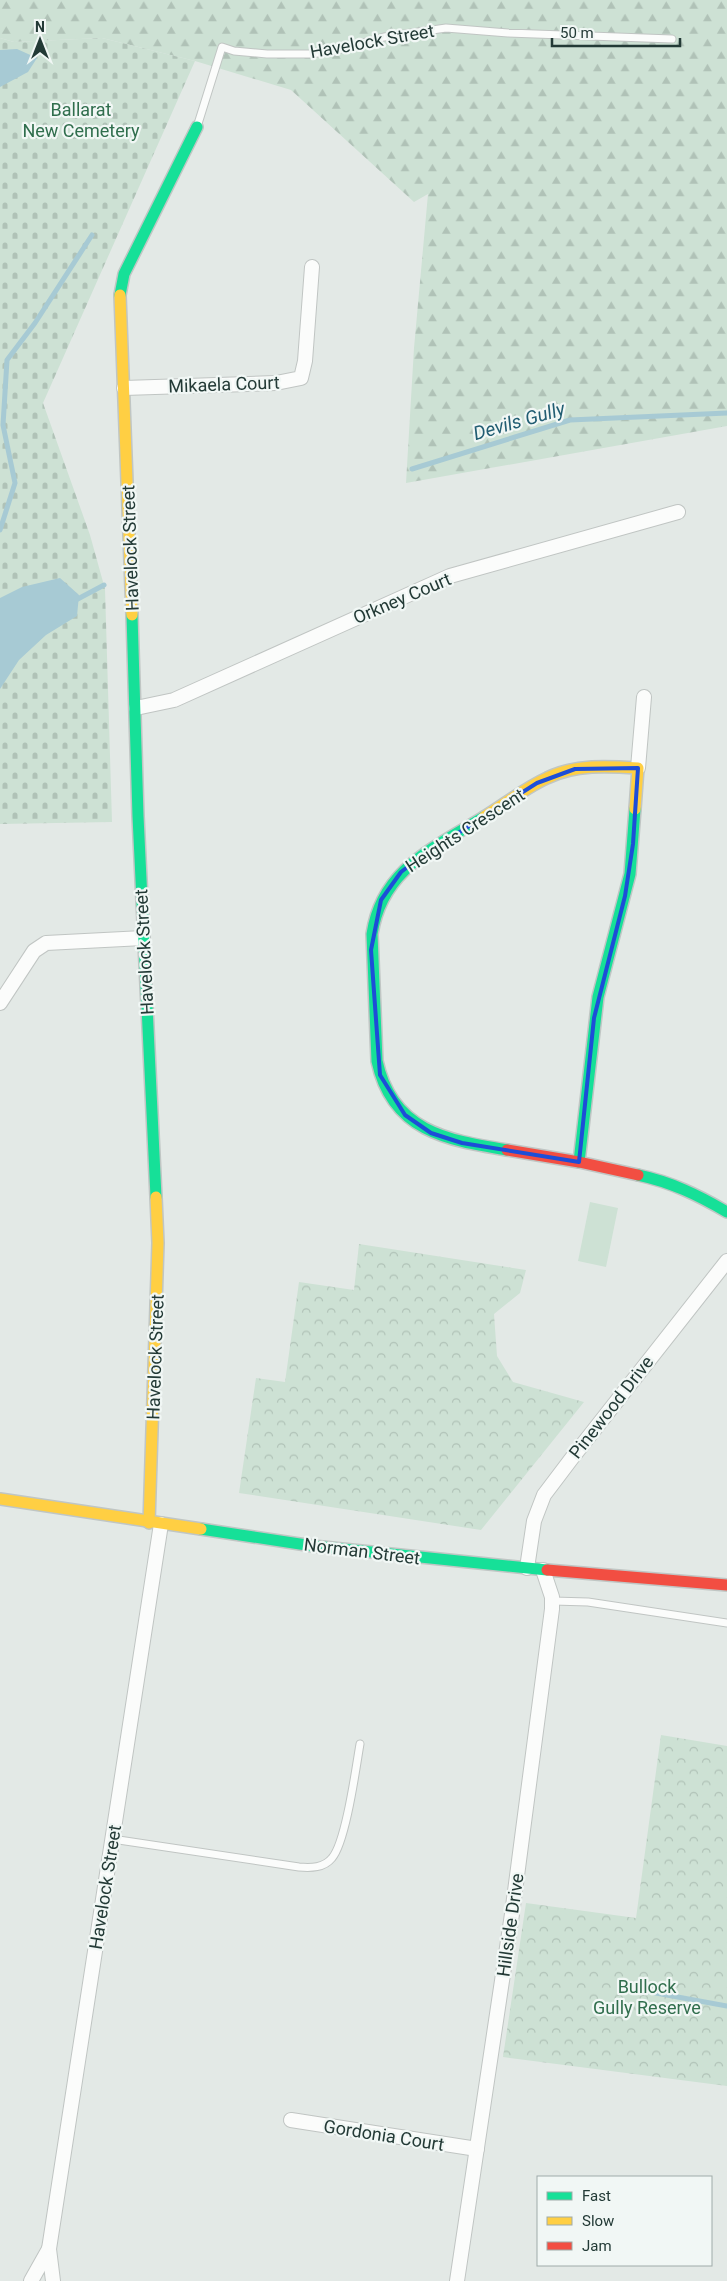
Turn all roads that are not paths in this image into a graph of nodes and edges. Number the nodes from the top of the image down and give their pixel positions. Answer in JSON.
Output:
{"nodes":[{"id":1,"x":672,"y":39,"type":"dead end"},
{"id":2,"x":197,"y":127,"type":"joint"},
{"id":3,"x":312,"y":267,"type":"dead end"},
{"id":4,"x":124,"y":388,"type":"junction"},
{"id":5,"x":678,"y":512,"type":"dead end"},
{"id":6,"x":644,"y":697,"type":"dead end"},
{"id":7,"x":136,"y":708,"type":"junction"},
{"id":8,"x":638,"y":768,"type":"junction"},
{"id":9,"x":143,"y":938,"type":"junction"},
{"id":10,"x":0,"y":1003,"type":"edge"},
{"id":11,"x":579,"y":1162,"type":"junction"},
{"id":12,"x":727,"y":1212,"type":"edge"},
{"id":13,"x":727,"y":1261,"type":"edge"},
{"id":14,"x":0,"y":1499,"type":"edge"},
{"id":15,"x":155,"y":1523,"type":"junction"},
{"id":16,"x":527,"y":1568,"type":"junction"},
{"id":17,"x":543,"y":1570,"type":"junction"},
{"id":18,"x":727,"y":1585,"type":"edge"},
{"id":19,"x":553,"y":1601,"type":"junction"},
{"id":20,"x":727,"y":1624,"type":"edge"},
{"id":21,"x":360,"y":1744,"type":"dead end"},
{"id":22,"x":112,"y":1839,"type":"junction"},
{"id":23,"x":291,"y":2120,"type":"dead end"},
{"id":24,"x":477,"y":2149,"type":"junction"},
{"id":25,"x":49,"y":2249,"type":"junction"},
{"id":26,"x":31,"y":2281,"type":"edge"},
{"id":27,"x":53,"y":2281,"type":"edge"},
{"id":28,"x":458,"y":2281,"type":"edge"}],
"edges":[{"from":1,"to":2,"type":"lane","name":"Havelock Street"},
{"from":2,"to":4,"type":"street","name":"Havelock Street"},
{"from":3,"to":4,"type":"street","name":"Mikaela Court"},
{"from":4,"to":7,"type":"street","name":"Havelock Street"},
{"from":5,"to":7,"type":"street","name":"Orkney Court"},
{"from":6,"to":8,"type":"street"},
{"from":7,"to":9,"type":"street","name":"Havelock Street"},
{"from":8,"to":11,"type":"street"},
{"from":8,"to":11,"type":"street","name":"Heights Crescent"},
{"from":9,"to":10,"type":"street"},
{"from":9,"to":15,"type":"street","name":"Havelock Street"},
{"from":11,"to":12,"type":"street","name":"Heights Crescent"},
{"from":13,"to":16,"type":"street","name":"Pinewood Drive"},
{"from":14,"to":15,"type":"street","name":"Norman Street"},
{"from":15,"to":16,"type":"street","name":"Norman Street"},
{"from":15,"to":22,"type":"street","name":"Havelock Street"},
{"from":16,"to":17,"type":"street","name":"Norman Street"},
{"from":17,"to":18,"type":"street","name":"Norman Street"},
{"from":17,"to":19,"type":"street","name":"Hillside Drive"},
{"from":19,"to":20,"type":"lane"},
{"from":19,"to":24,"type":"street","name":"Hillside Drive"},
{"from":21,"to":22,"type":"lane"},
{"from":22,"to":25,"type":"street","name":"Havelock Street"},
{"from":23,"to":24,"type":"street","name":"Gordonia Court"},
{"from":24,"to":28,"type":"street","name":"Hillside Drive"},
{"from":25,"to":26,"type":"street","name":"Havelock Street"},
{"from":25,"to":27,"type":"street","name":"Havelock Street"}]}
